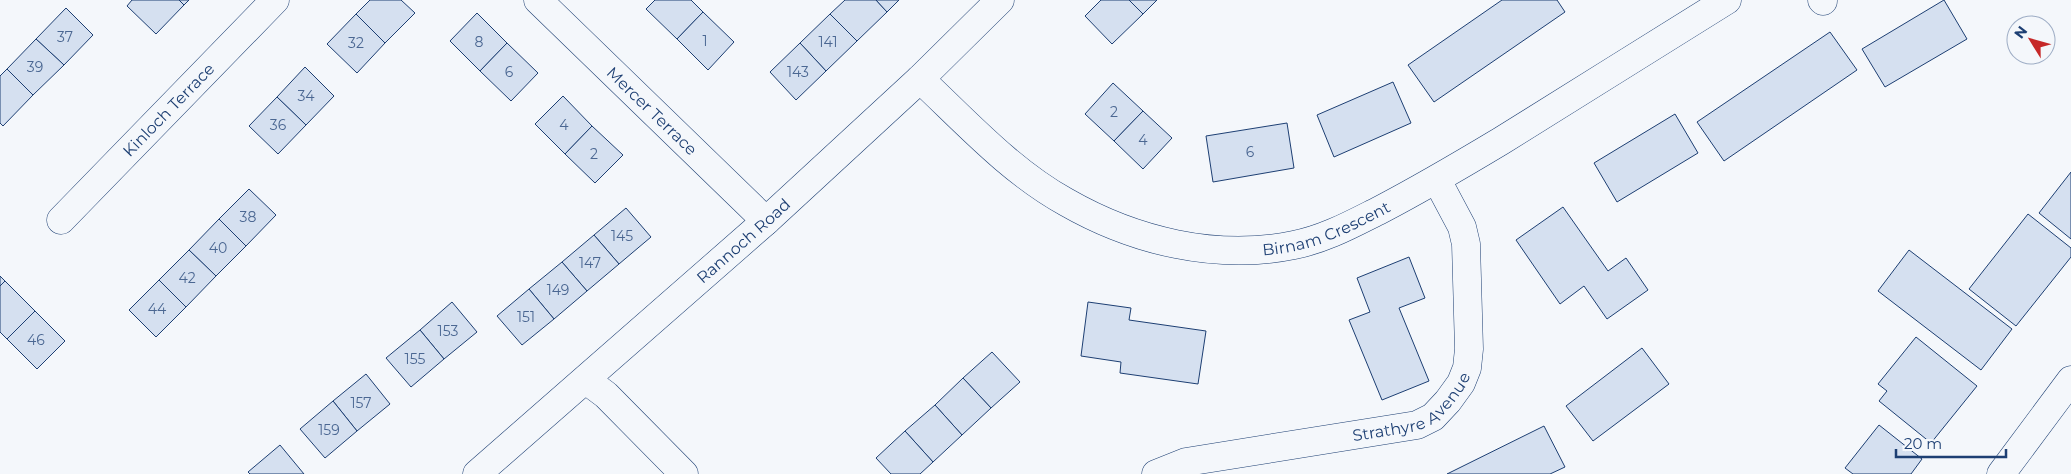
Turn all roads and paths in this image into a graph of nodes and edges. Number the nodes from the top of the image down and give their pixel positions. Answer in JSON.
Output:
{"nodes":[{"id":1,"x":275,"y":0,"type":"edge"},
{"id":2,"x":538,"y":0,"type":"edge"},
{"id":3,"x":1000,"y":0,"type":"edge"},
{"id":4,"x":1727,"y":0,"type":"edge"},
{"id":5,"x":920,"y":78,"type":"junction"},
{"id":6,"x":1437,"y":180,"type":"junction"},
{"id":7,"x":61,"y":220,"type":"dead end"},
{"id":8,"x":766,"y":221,"type":"junction"},
{"id":9,"x":586,"y":380,"type":"junction"},
{"id":10,"x":2069,"y":386,"type":"edge"},
{"id":11,"x":477,"y":474,"type":"edge"},
{"id":12,"x":684,"y":474,"type":"edge"},
{"id":13,"x":1156,"y":474,"type":"edge"},
{"id":14,"x":2001,"y":474,"type":"edge"}],
"edges":[{"from":1,"to":7,"type":"street","name":"Kinloch Terrace"},
{"from":2,"to":8,"type":"street","name":"Mercer Terrace"},
{"from":3,"to":5,"type":"street","name":"Rannoch Road"},
{"from":4,"to":6,"type":"street","name":"Birnam Crescent"},
{"from":5,"to":6,"type":"street","name":"Birnam Crescent"},
{"from":5,"to":8,"type":"street","name":"Rannoch Road"},
{"from":6,"to":13,"type":"street","name":"Strathyre Avenue"},
{"from":8,"to":9,"type":"street","name":"Rannoch Road"},
{"from":9,"to":11,"type":"street","name":"Rannoch Road"},
{"from":9,"to":12,"type":"street"},
{"from":10,"to":14,"type":"street"}]}
